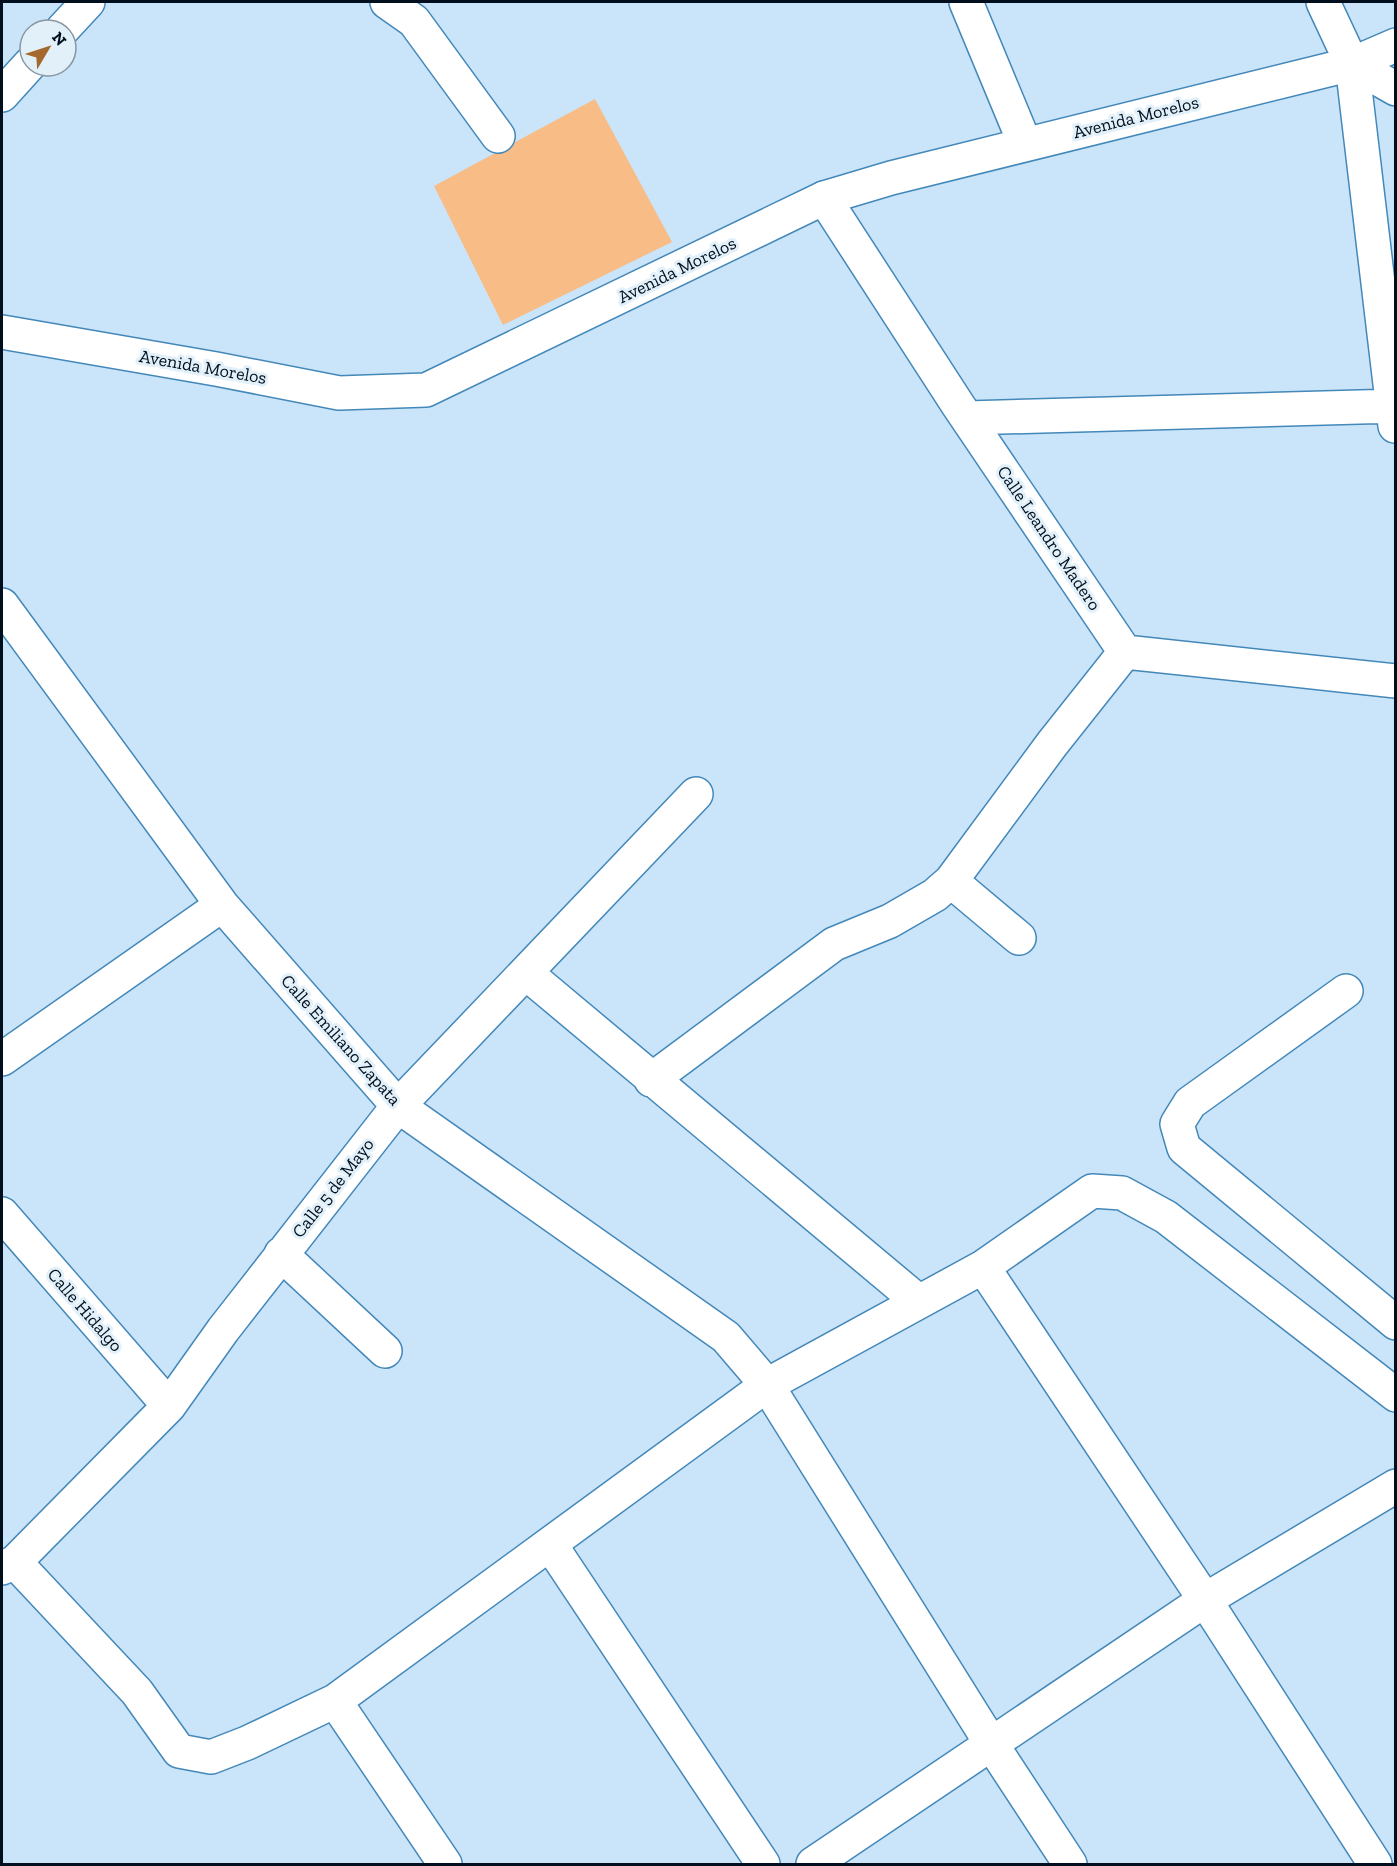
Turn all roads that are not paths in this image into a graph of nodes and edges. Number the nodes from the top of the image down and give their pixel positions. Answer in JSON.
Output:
{"nodes":[{"id":1,"x":88,"y":2,"type":"edge"},
{"id":2,"x":387,"y":2,"type":"edge"},
{"id":3,"x":966,"y":2,"type":"edge"},
{"id":4,"x":1323,"y":2,"type":"edge"},
{"id":5,"x":73,"y":18,"type":"edge"},
{"id":6,"x":1395,"y":45,"type":"edge"},
{"id":7,"x":1352,"y":64,"type":"junction"},
{"id":8,"x":18,"y":77,"type":"edge"},
{"id":9,"x":1395,"y":88,"type":"edge"},
{"id":10,"x":2,"y":95,"type":"edge"},
{"id":11,"x":498,"y":136,"type":"dead end"},
{"id":12,"x":1025,"y":144,"type":"junction"},
{"id":13,"x":824,"y":198,"type":"junction"},
{"id":14,"x":2,"y":332,"type":"edge"},
{"id":15,"x":1395,"y":413,"type":"edge"},
{"id":16,"x":967,"y":418,"type":"junction"},
{"id":17,"x":2,"y":605,"type":"edge"},
{"id":18,"x":1125,"y":652,"type":"junction"},
{"id":19,"x":1395,"y":681,"type":"edge"},
{"id":20,"x":686,"y":804,"type":"dead end"},
{"id":21,"x":951,"y":881,"type":"junction"},
{"id":22,"x":222,"y":905,"type":"junction"},
{"id":23,"x":1019,"y":938,"type":"dead end"},
{"id":24,"x":526,"y":973,"type":"junction"},
{"id":25,"x":1346,"y":991,"type":"dead end"},
{"id":26,"x":2,"y":1059,"type":"edge"},
{"id":27,"x":651,"y":1080,"type":"junction"},
{"id":28,"x":398,"y":1106,"type":"junction"},
{"id":29,"x":2,"y":1214,"type":"edge"},
{"id":30,"x":281,"y":1254,"type":"junction"},
{"id":31,"x":983,"y":1267,"type":"junction"},
{"id":32,"x":918,"y":1301,"type":"junction"},
{"id":33,"x":1395,"y":1323,"type":"edge"},
{"id":34,"x":385,"y":1351,"type":"dead end"},
{"id":35,"x":767,"y":1385,"type":"junction"},
{"id":36,"x":1395,"y":1395,"type":"edge"},
{"id":37,"x":169,"y":1406,"type":"junction"},
{"id":38,"x":1395,"y":1486,"type":"edge"},
{"id":39,"x":550,"y":1544,"type":"junction"},
{"id":40,"x":8,"y":1565,"type":"edge"},
{"id":41,"x":1205,"y":1600,"type":"junction"},
{"id":42,"x":335,"y":1701,"type":"junction"},
{"id":43,"x":992,"y":1745,"type":"junction"},
{"id":44,"x":445,"y":1864,"type":"edge"},
{"id":45,"x":763,"y":1864,"type":"edge"},
{"id":46,"x":813,"y":1864,"type":"edge"},
{"id":47,"x":1070,"y":1864,"type":"edge"},
{"id":48,"x":1375,"y":1864,"type":"edge"}],
"edges":[{"from":1,"to":5,"type":"street"},
{"from":2,"to":11,"type":"street"},
{"from":3,"to":12,"type":"street"},
{"from":4,"to":7,"type":"street"},
{"from":6,"to":7,"type":"street","name":"Avenida Morelos"},
{"from":7,"to":9,"type":"street"},
{"from":7,"to":12,"type":"street","name":"Avenida Morelos"},
{"from":7,"to":15,"type":"street"},
{"from":8,"to":10,"type":"street"},
{"from":12,"to":13,"type":"street","name":"Avenida Morelos"},
{"from":13,"to":14,"type":"street","name":"Avenida Morelos"},
{"from":13,"to":16,"type":"street","name":"Calle Leandro Madero"},
{"from":15,"to":16,"type":"street"},
{"from":16,"to":18,"type":"street","name":"Calle Leandro Madero"},
{"from":17,"to":22,"type":"street","name":"Calle Emiliano Zapata"},
{"from":18,"to":19,"type":"street"},
{"from":18,"to":21,"type":"street"},
{"from":20,"to":24,"type":"street","name":"Calle 5 de Mayo"},
{"from":21,"to":23,"type":"street"},
{"from":21,"to":27,"type":"street"},
{"from":22,"to":26,"type":"street"},
{"from":22,"to":28,"type":"street","name":"Calle Emiliano Zapata"},
{"from":24,"to":27,"type":"street"},
{"from":24,"to":28,"type":"street","name":"Calle 5 de Mayo"},
{"from":25,"to":33,"type":"street"},
{"from":27,"to":32,"type":"street"},
{"from":28,"to":30,"type":"street","name":"Calle 5 de Mayo"},
{"from":28,"to":35,"type":"street","name":"Calle Emiliano Zapata"},
{"from":29,"to":37,"type":"street","name":"Calle Hidalgo"},
{"from":30,"to":34,"type":"street"},
{"from":30,"to":37,"type":"street","name":"Calle 5 de Mayo"},
{"from":31,"to":32,"type":"street"},
{"from":31,"to":36,"type":"street"},
{"from":31,"to":41,"type":"street"},
{"from":32,"to":35,"type":"street"},
{"from":35,"to":39,"type":"street"},
{"from":35,"to":43,"type":"street","name":"Calle Emiliano Zapata"},
{"from":37,"to":40,"type":"street","name":"Calle 5 de Mayo"},
{"from":38,"to":41,"type":"street"},
{"from":39,"to":42,"type":"street"},
{"from":39,"to":45,"type":"street"},
{"from":40,"to":42,"type":"street"},
{"from":41,"to":43,"type":"street"},
{"from":41,"to":48,"type":"street"},
{"from":42,"to":44,"type":"street"},
{"from":43,"to":46,"type":"street"},
{"from":43,"to":47,"type":"street","name":"Calle Emiliano Zapata"}]}
